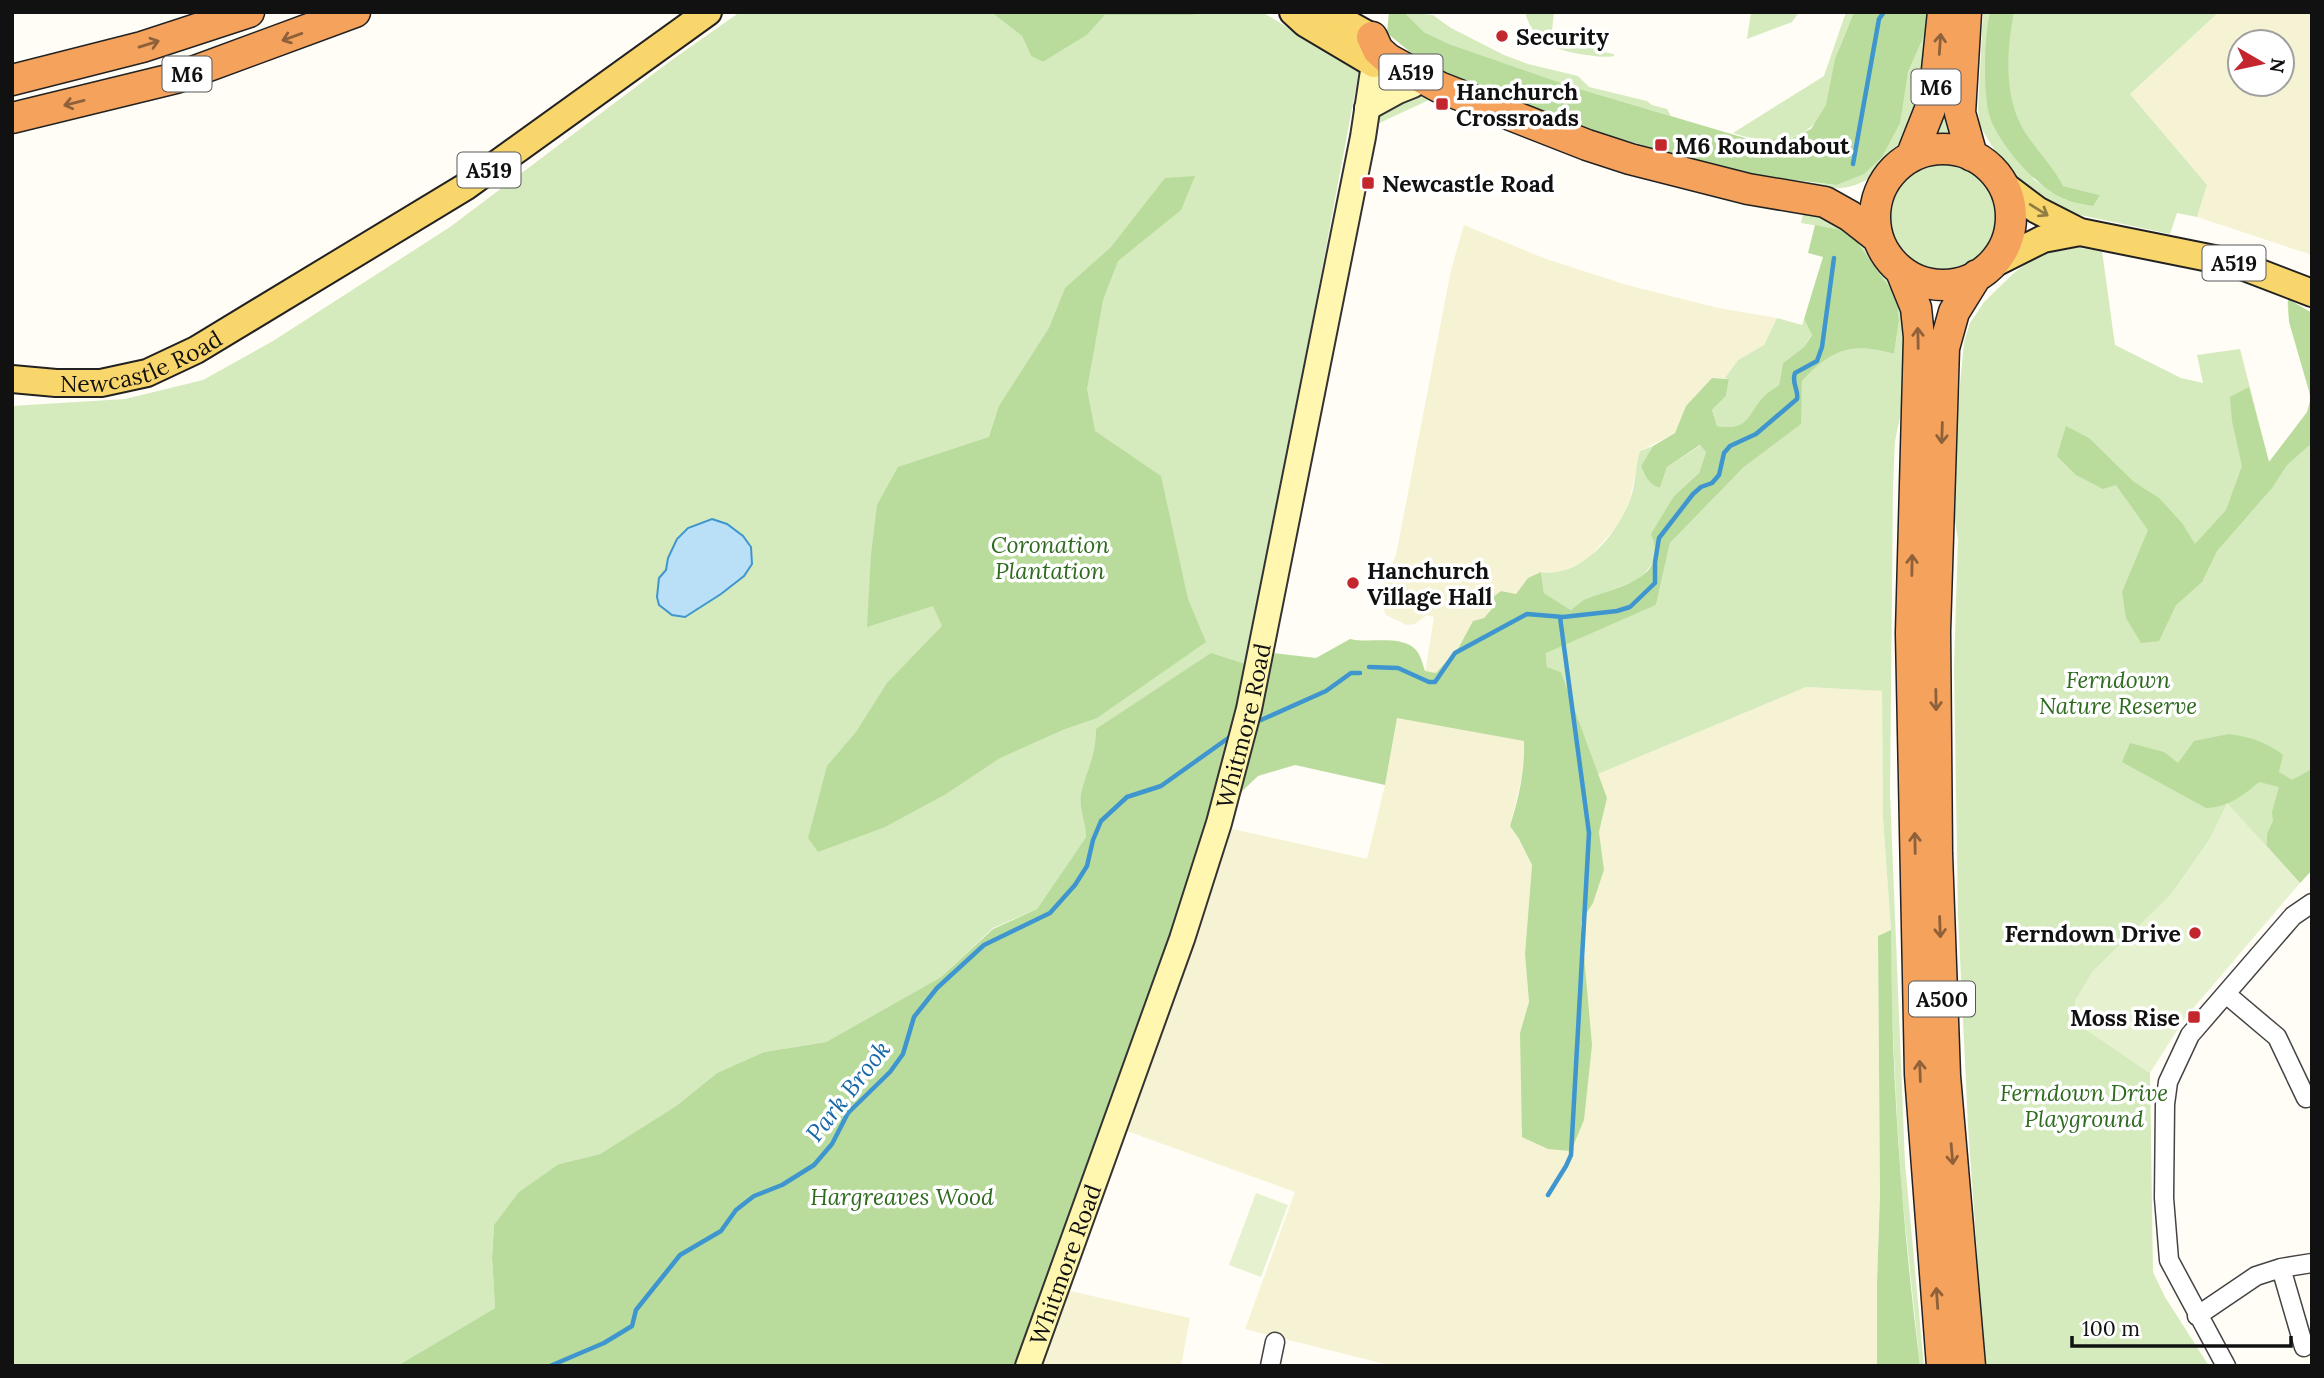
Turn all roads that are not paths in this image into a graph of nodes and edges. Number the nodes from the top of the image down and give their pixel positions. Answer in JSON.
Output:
{"nodes":[{"id":1,"x":249,"y":12,"type":"edge"},
{"id":2,"x":355,"y":12,"type":"edge"},
{"id":3,"x":708,"y":12,"type":"edge"},
{"id":4,"x":1293,"y":12,"type":"edge"},
{"id":5,"x":1304,"y":12,"type":"edge"},
{"id":6,"x":1327,"y":12,"type":"edge"},
{"id":7,"x":1943,"y":12,"type":"edge"},
{"id":8,"x":1966,"y":12,"type":"edge"},
{"id":9,"x":1373,"y":38,"type":"edge"},
{"id":10,"x":12,"y":80,"type":"edge"},
{"id":11,"x":1413,"y":85,"type":"junction"},
{"id":12,"x":1460,"y":94,"type":"junction"},
{"id":13,"x":1367,"y":108,"type":"junction"},
{"id":14,"x":12,"y":118,"type":"edge"},
{"id":15,"x":1972,"y":156,"type":"junction"},
{"id":16,"x":1911,"y":157,"type":"junction"},
{"id":17,"x":1884,"y":183,"type":"junction"},
{"id":18,"x":2001,"y":183,"type":"junction"},
{"id":19,"x":1825,"y":202,"type":"junction"},
{"id":20,"x":2080,"y":232,"type":"junction"},
{"id":21,"x":1878,"y":238,"type":"junction"},
{"id":22,"x":1984,"y":270,"type":"junction"},
{"id":23,"x":1901,"y":271,"type":"junction"},
{"id":24,"x":2312,"y":293,"type":"edge"},
{"id":25,"x":12,"y":379,"type":"edge"},
{"id":26,"x":2312,"y":902,"type":"edge"},
{"id":27,"x":2226,"y":993,"type":"junction"},
{"id":28,"x":2305,"y":1077,"type":"edge"},
{"id":29,"x":2306,"y":1098,"type":"dead end"},
{"id":30,"x":2312,"y":1263,"type":"edge"},
{"id":31,"x":2281,"y":1268,"type":"junction"},
{"id":32,"x":2197,"y":1316,"type":"junction"},
{"id":33,"x":1275,"y":1342,"type":"dead end"},
{"id":34,"x":2304,"y":1347,"type":"dead end"},
{"id":35,"x":1028,"y":1366,"type":"edge"},
{"id":36,"x":1270,"y":1366,"type":"edge"},
{"id":37,"x":1942,"y":1366,"type":"edge"},
{"id":38,"x":1969,"y":1366,"type":"edge"},
{"id":39,"x":2226,"y":1366,"type":"edge"}],
"edges":[{"from":10,"to":1,"type":"highway","number":"M6","one_way":true},
{"from":2,"to":14,"type":"highway","number":"M6","one_way":true},
{"from":3,"to":25,"type":"main road","name":"Newcastle Road","number":"A519"},
{"from":4,"to":9,"type":"main road","number":"A519"},
{"from":5,"to":9,"type":"main road","number":"A519"},
{"from":6,"to":9,"type":"main road","number":"A519"},
{"from":16,"to":7,"type":"highway","number":"M6","one_way":true},
{"from":8,"to":15,"type":"highway","number":"M6"},
{"from":9,"to":11,"type":"highway","number":"A519"},
{"from":9,"to":12,"type":"highway","number":"A519"},
{"from":9,"to":13,"type":"main road","name":"Whitmore Road"},
{"from":11,"to":12,"type":"highway","number":"A519"},
{"from":11,"to":13,"type":"main road"},
{"from":12,"to":19,"type":"highway","number":"A519"},
{"from":13,"to":35,"type":"main road","name":"Whitmore Road"},
{"from":15,"to":16,"type":"highway"},
{"from":15,"to":18,"type":"highway"},
{"from":16,"to":17,"type":"highway"},
{"from":17,"to":19,"type":"highway","number":"A519"},
{"from":17,"to":21,"type":"highway"},
{"from":18,"to":20,"type":"main road","number":"A519","one_way":true},
{"from":18,"to":22,"type":"highway"},
{"from":19,"to":21,"type":"highway","number":"A519"},
{"from":20,"to":22,"type":"main road","number":"A519"},
{"from":20,"to":24,"type":"main road","number":"A519"},
{"from":21,"to":23,"type":"highway"},
{"from":22,"to":23,"type":"highway"},
{"from":22,"to":38,"type":"highway","number":"A500","one_way":true},
{"from":37,"to":23,"type":"highway","number":"A500","one_way":true},
{"from":26,"to":27,"type":"street"},
{"from":27,"to":28,"type":"street"},
{"from":27,"to":32,"type":"street"},
{"from":28,"to":29,"type":"street"},
{"from":30,"to":31,"type":"street"},
{"from":31,"to":32,"type":"street"},
{"from":31,"to":34,"type":"street"},
{"from":32,"to":39,"type":"street"},
{"from":33,"to":36,"type":"street"}]}
